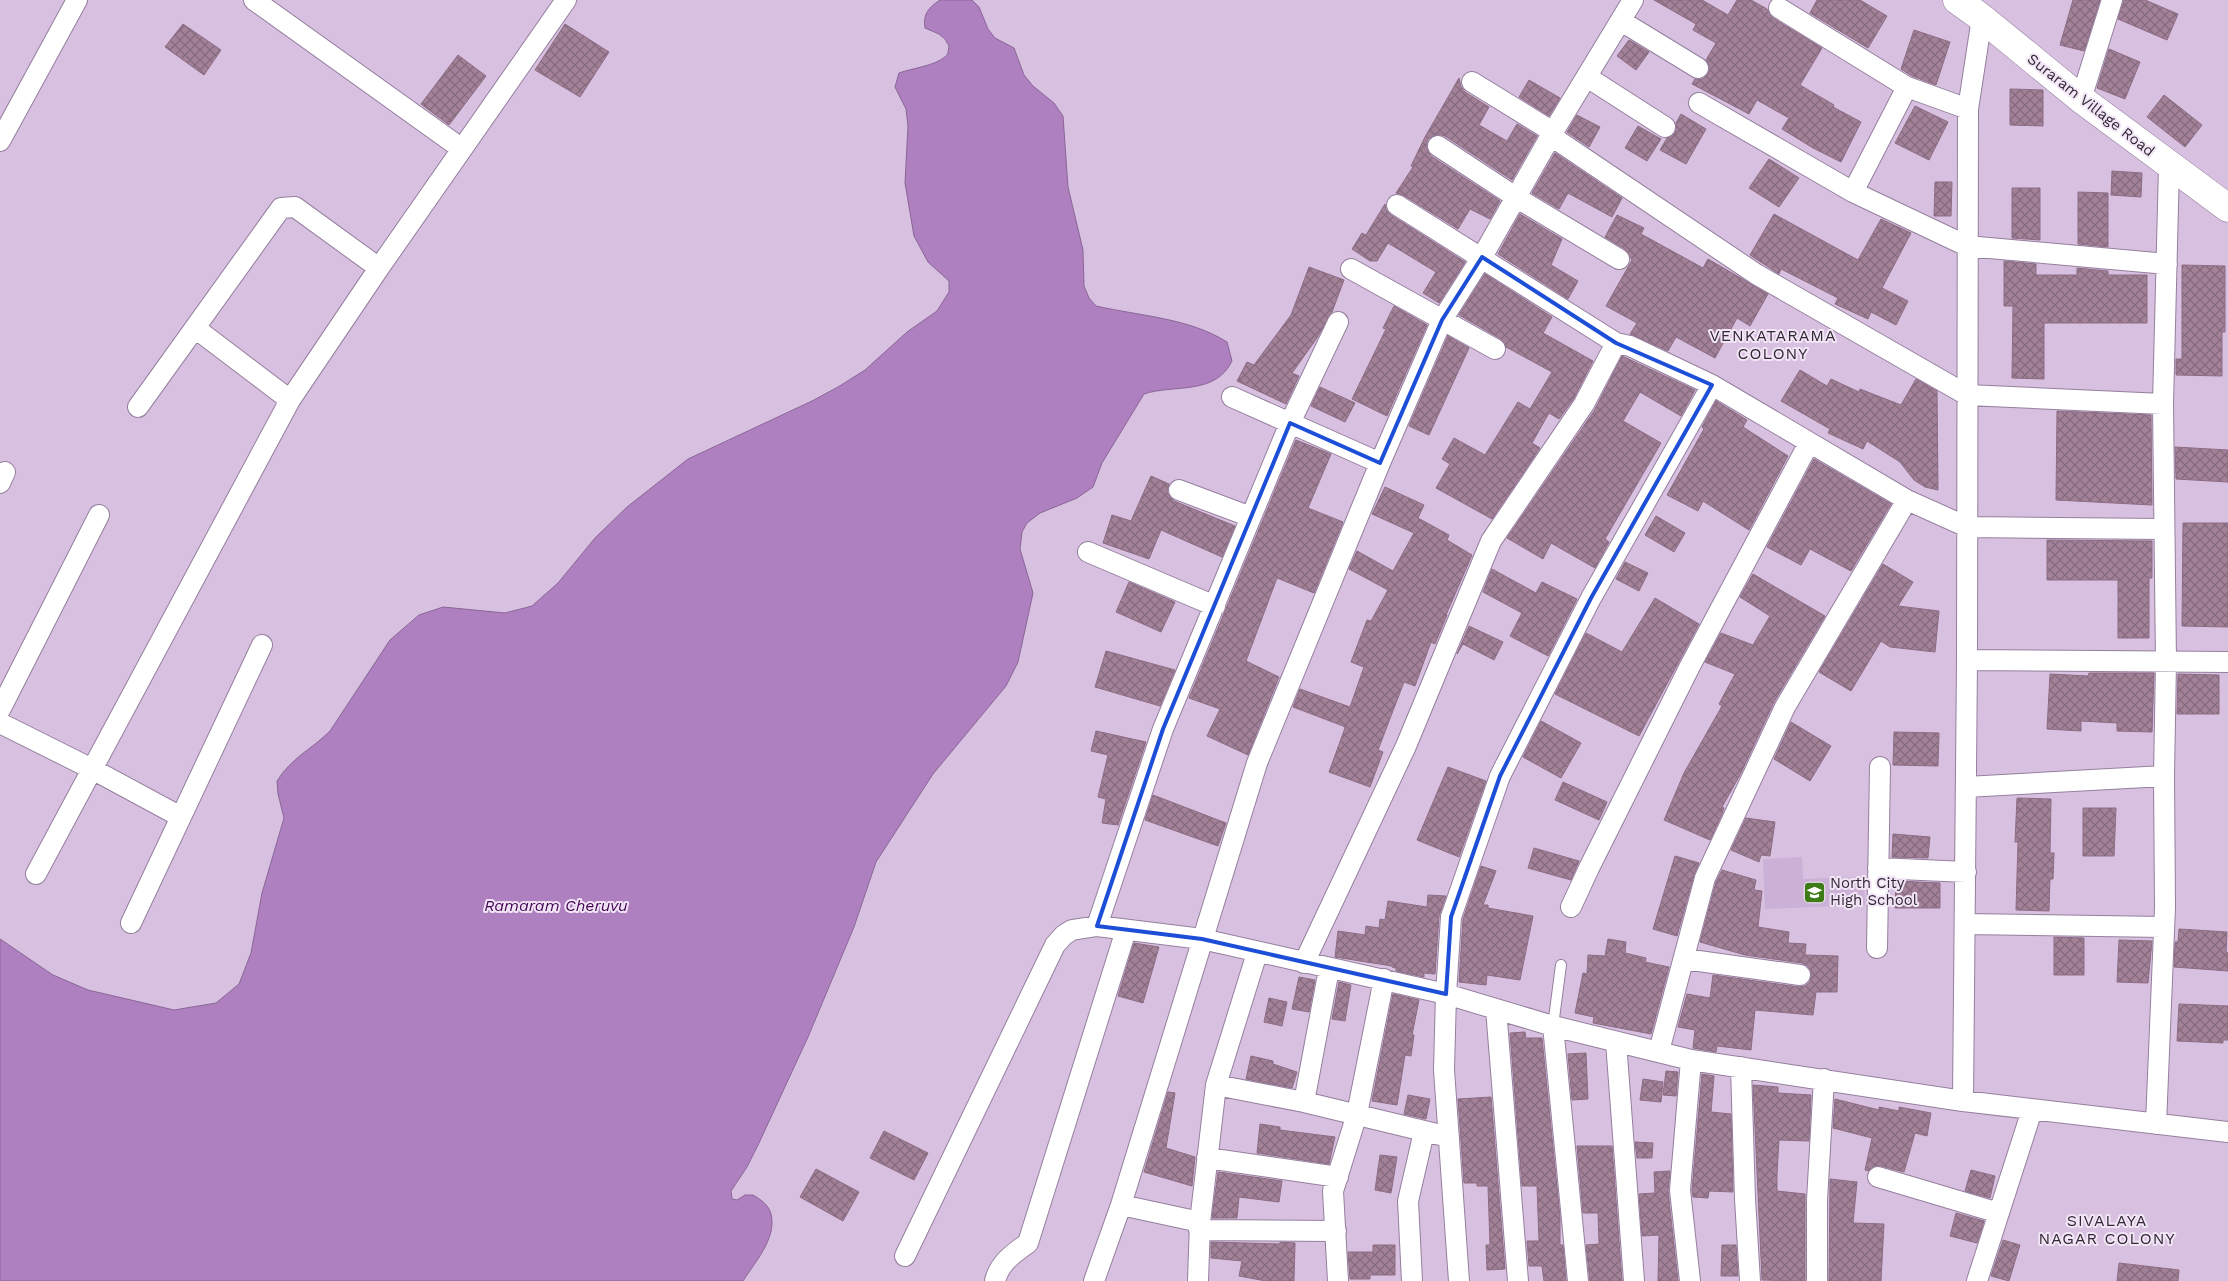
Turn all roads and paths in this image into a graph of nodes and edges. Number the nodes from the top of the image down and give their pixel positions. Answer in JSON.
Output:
{"nodes":[{"id":1,"x":77,"y":0,"type":"edge"},
{"id":2,"x":254,"y":0,"type":"edge"},
{"id":3,"x":566,"y":0,"type":"edge"},
{"id":4,"x":1633,"y":0,"type":"edge"},
{"id":5,"x":1957,"y":0,"type":"edge"},
{"id":6,"x":2112,"y":0,"type":"edge"},
{"id":7,"x":1779,"y":8,"type":"dead end"},
{"id":8,"x":1982,"y":18,"type":"junction"},
{"id":9,"x":1620,"y":21,"type":"junction"},
{"id":10,"x":1698,"y":68,"type":"dead end"},
{"id":11,"x":1587,"y":77,"type":"junction"},
{"id":12,"x":1472,"y":82,"type":"dead end"},
{"id":13,"x":1907,"y":87,"type":"junction"},
{"id":14,"x":2081,"y":99,"type":"junction"},
{"id":15,"x":1698,"y":103,"type":"dead end"},
{"id":16,"x":1968,"y":109,"type":"junction"},
{"id":17,"x":1665,"y":127,"type":"dead end"},
{"id":18,"x":1552,"y":134,"type":"junction"},
{"id":19,"x":0,"y":141,"type":"edge"},
{"id":20,"x":1438,"y":146,"type":"dead end"},
{"id":21,"x":462,"y":149,"type":"junction"},
{"id":22,"x":2169,"y":166,"type":"junction"},
{"id":23,"x":1853,"y":192,"type":"junction"},
{"id":24,"x":1517,"y":198,"type":"junction"},
{"id":25,"x":1397,"y":205,"type":"dead end"},
{"id":26,"x":2228,"y":208,"type":"edge"},
{"id":27,"x":1967,"y":246,"type":"junction"},
{"id":28,"x":1482,"y":257,"type":"junction"},
{"id":29,"x":1619,"y":259,"type":"dead end"},
{"id":30,"x":2167,"y":264,"type":"junction"},
{"id":31,"x":379,"y":268,"type":"junction"},
{"id":32,"x":1351,"y":269,"type":"dead end"},
{"id":33,"x":1442,"y":320,"type":"junction"},
{"id":34,"x":1338,"y":322,"type":"dead end"},
{"id":35,"x":195,"y":328,"type":"junction"},
{"id":36,"x":1616,"y":343,"type":"junction"},
{"id":37,"x":1495,"y":349,"type":"dead end"},
{"id":38,"x":1712,"y":385,"type":"junction"},
{"id":39,"x":1967,"y":394,"type":"junction"},
{"id":40,"x":1232,"y":397,"type":"dead end"},
{"id":41,"x":290,"y":400,"type":"junction"},
{"id":42,"x":2163,"y":404,"type":"junction"},
{"id":43,"x":138,"y":407,"type":"dead end"},
{"id":44,"x":1290,"y":423,"type":"junction"},
{"id":45,"x":1809,"y":443,"type":"junction"},
{"id":46,"x":1380,"y":463,"type":"junction"},
{"id":47,"x":1179,"y":490,"type":"dead end"},
{"id":48,"x":1907,"y":500,"type":"junction"},
{"id":49,"x":98,"y":515,"type":"dead end"},
{"id":50,"x":1251,"y":517,"type":"junction"},
{"id":51,"x":1967,"y":527,"type":"junction"},
{"id":52,"x":2163,"y":529,"type":"junction"},
{"id":53,"x":1088,"y":552,"type":"dead end"},
{"id":54,"x":1215,"y":606,"type":"junction"},
{"id":55,"x":262,"y":645,"type":"dead end"},
{"id":56,"x":1967,"y":660,"type":"junction"},
{"id":57,"x":2166,"y":662,"type":"junction"},
{"id":58,"x":2228,"y":662,"type":"edge"},
{"id":59,"x":0,"y":710,"type":"edge"},
{"id":60,"x":0,"y":723,"type":"edge"},
{"id":61,"x":1880,"y":766,"type":"dead end"},
{"id":62,"x":92,"y":769,"type":"junction"},
{"id":63,"x":2164,"y":776,"type":"junction"},
{"id":64,"x":1966,"y":787,"type":"junction"},
{"id":65,"x":181,"y":818,"type":"junction"},
{"id":66,"x":1878,"y":868,"type":"junction"},
{"id":67,"x":1966,"y":872,"type":"junction"},
{"id":68,"x":36,"y":874,"type":"dead end"},
{"id":69,"x":1572,"y":907,"type":"dead end"},
{"id":70,"x":131,"y":924,"type":"dead end"},
{"id":71,"x":1965,"y":924,"type":"junction"},
{"id":72,"x":1097,"y":926,"type":"junction"},
{"id":73,"x":2164,"y":927,"type":"junction"},
{"id":74,"x":1126,"y":930,"type":"junction"},
{"id":75,"x":1202,"y":939,"type":"junction"},
{"id":76,"x":1877,"y":948,"type":"dead end"},
{"id":77,"x":1257,"y":953,"type":"junction"},
{"id":78,"x":1684,"y":959,"type":"junction"},
{"id":79,"x":1304,"y":963,"type":"junction"},
{"id":80,"x":1561,"y":965,"type":"dead end"},
{"id":81,"x":1329,"y":969,"type":"junction"},
{"id":82,"x":1800,"y":974,"type":"dead end"},
{"id":83,"x":1384,"y":979,"type":"junction"},
{"id":84,"x":1446,"y":994,"type":"junction"},
{"id":85,"x":1496,"y":1009,"type":"junction"},
{"id":86,"x":1553,"y":1026,"type":"junction"},
{"id":87,"x":1616,"y":1042,"type":"junction"},
{"id":88,"x":1659,"y":1052,"type":"junction"},
{"id":89,"x":1691,"y":1060,"type":"junction"},
{"id":90,"x":1741,"y":1067,"type":"junction"},
{"id":91,"x":1824,"y":1079,"type":"junction"},
{"id":92,"x":1216,"y":1085,"type":"junction"},
{"id":93,"x":1963,"y":1101,"type":"junction"},
{"id":94,"x":1304,"y":1102,"type":"junction"},
{"id":95,"x":2032,"y":1110,"type":"junction"},
{"id":96,"x":1358,"y":1114,"type":"junction"},
{"id":97,"x":2156,"y":1124,"type":"junction"},
{"id":98,"x":1424,"y":1132,"type":"junction"},
{"id":99,"x":2228,"y":1132,"type":"edge"},
{"id":100,"x":1449,"y":1137,"type":"junction"},
{"id":101,"x":1207,"y":1158,"type":"junction"},
{"id":102,"x":1338,"y":1177,"type":"junction"},
{"id":103,"x":1878,"y":1177,"type":"dead end"},
{"id":104,"x":1121,"y":1205,"type":"junction"},
{"id":105,"x":1999,"y":1213,"type":"junction"},
{"id":106,"x":1199,"y":1226,"type":"junction"},
{"id":107,"x":1336,"y":1231,"type":"junction"},
{"id":108,"x":905,"y":1256,"type":"dead end"},
{"id":109,"x":995,"y":1281,"type":"edge"},
{"id":110,"x":1094,"y":1281,"type":"edge"},
{"id":111,"x":1198,"y":1281,"type":"edge"},
{"id":112,"x":1338,"y":1281,"type":"edge"},
{"id":113,"x":1412,"y":1281,"type":"edge"},
{"id":114,"x":1458,"y":1281,"type":"edge"},
{"id":115,"x":1518,"y":1281,"type":"edge"},
{"id":116,"x":1578,"y":1281,"type":"edge"},
{"id":117,"x":1634,"y":1281,"type":"edge"},
{"id":118,"x":1690,"y":1281,"type":"edge"},
{"id":119,"x":1750,"y":1281,"type":"edge"},
{"id":120,"x":1817,"y":1281,"type":"edge"},
{"id":121,"x":1977,"y":1281,"type":"edge"}],
"edges":[{"from":1,"to":19,"type":"street"},
{"from":2,"to":21,"type":"street"},
{"from":3,"to":21,"type":"street"},
{"from":4,"to":9,"type":"street"},
{"from":5,"to":8,"type":"main road","name":"Suraram Village Road"},
{"from":6,"to":14,"type":"street"},
{"from":7,"to":13,"type":"street"},
{"from":8,"to":14,"type":"main road","name":"Suraram Village Road"},
{"from":8,"to":16,"type":"street"},
{"from":9,"to":10,"type":"street"},
{"from":9,"to":11,"type":"street"},
{"from":11,"to":17,"type":"street"},
{"from":11,"to":18,"type":"street"},
{"from":12,"to":18,"type":"street"},
{"from":13,"to":16,"type":"street"},
{"from":13,"to":23,"type":"street"},
{"from":14,"to":22,"type":"main road","name":"Suraram Village Road"},
{"from":15,"to":23,"type":"street"},
{"from":16,"to":27,"type":"street"},
{"from":18,"to":24,"type":"street"},
{"from":18,"to":39,"type":"street"},
{"from":20,"to":24,"type":"street"},
{"from":21,"to":31,"type":"street"},
{"from":22,"to":26,"type":"main road","name":"Suraram Village Road"},
{"from":22,"to":30,"type":"street"},
{"from":23,"to":27,"type":"street"},
{"from":24,"to":28,"type":"street"},
{"from":24,"to":29,"type":"street"},
{"from":25,"to":28,"type":"street"},
{"from":27,"to":30,"type":"street"},
{"from":27,"to":39,"type":"street"},
{"from":28,"to":33,"type":"street"},
{"from":28,"to":36,"type":"street"},
{"from":30,"to":42,"type":"street"},
{"from":31,"to":35,"type":"street"},
{"from":31,"to":41,"type":"street"},
{"from":32,"to":33,"type":"street"},
{"from":33,"to":37,"type":"street"},
{"from":33,"to":46,"type":"street"},
{"from":34,"to":44,"type":"street"},
{"from":35,"to":41,"type":"street"},
{"from":35,"to":43,"type":"street"},
{"from":36,"to":38,"type":"street"},
{"from":36,"to":79,"type":"street"},
{"from":38,"to":45,"type":"street"},
{"from":38,"to":84,"type":"street"},
{"from":39,"to":42,"type":"street"},
{"from":39,"to":51,"type":"street"},
{"from":40,"to":44,"type":"street"},
{"from":41,"to":62,"type":"street"},
{"from":42,"to":52,"type":"street"},
{"from":44,"to":46,"type":"street"},
{"from":44,"to":50,"type":"street"},
{"from":45,"to":48,"type":"street"},
{"from":45,"to":69,"type":"street"},
{"from":46,"to":75,"type":"street"},
{"from":47,"to":50,"type":"street"},
{"from":48,"to":51,"type":"street"},
{"from":48,"to":78,"type":"street"},
{"from":49,"to":59,"type":"street"},
{"from":50,"to":54,"type":"street"},
{"from":51,"to":52,"type":"street"},
{"from":51,"to":56,"type":"street"},
{"from":52,"to":57,"type":"street"},
{"from":53,"to":54,"type":"street"},
{"from":54,"to":72,"type":"street"},
{"from":55,"to":65,"type":"street"},
{"from":56,"to":57,"type":"street"},
{"from":56,"to":64,"type":"street"},
{"from":57,"to":58,"type":"street"},
{"from":57,"to":63,"type":"street"},
{"from":60,"to":62,"type":"street"},
{"from":61,"to":66,"type":"street"},
{"from":62,"to":65,"type":"street"},
{"from":62,"to":68,"type":"street"},
{"from":63,"to":64,"type":"street"},
{"from":63,"to":73,"type":"street"},
{"from":64,"to":67,"type":"street"},
{"from":65,"to":70,"type":"street"},
{"from":66,"to":67,"type":"street"},
{"from":66,"to":76,"type":"street"},
{"from":67,"to":71,"type":"street"},
{"from":71,"to":73,"type":"street"},
{"from":71,"to":93,"type":"street"},
{"from":72,"to":74,"type":"street"},
{"from":72,"to":108,"type":"street"},
{"from":73,"to":97,"type":"street"},
{"from":74,"to":75,"type":"street"},
{"from":74,"to":109,"type":"street"},
{"from":75,"to":77,"type":"street"},
{"from":75,"to":104,"type":"street"},
{"from":77,"to":79,"type":"street"},
{"from":77,"to":92,"type":"street"},
{"from":78,"to":82,"type":"street"},
{"from":78,"to":88,"type":"street"},
{"from":79,"to":81,"type":"street"},
{"from":80,"to":86,"type":"lane"},
{"from":81,"to":83,"type":"street"},
{"from":81,"to":94,"type":"street"},
{"from":83,"to":84,"type":"street"},
{"from":83,"to":96,"type":"street"},
{"from":84,"to":85,"type":"street"},
{"from":84,"to":100,"type":"street"},
{"from":85,"to":86,"type":"street"},
{"from":85,"to":115,"type":"street"},
{"from":86,"to":87,"type":"street"},
{"from":86,"to":116,"type":"street"},
{"from":87,"to":88,"type":"street"},
{"from":87,"to":117,"type":"street"},
{"from":88,"to":89,"type":"street"},
{"from":89,"to":90,"type":"street"},
{"from":89,"to":118,"type":"street"},
{"from":90,"to":91,"type":"street"},
{"from":90,"to":119,"type":"street"},
{"from":91,"to":93,"type":"street"},
{"from":91,"to":120,"type":"street"},
{"from":92,"to":94,"type":"street"},
{"from":92,"to":101,"type":"street"},
{"from":93,"to":95,"type":"street"},
{"from":94,"to":96,"type":"street"},
{"from":95,"to":97,"type":"street"},
{"from":95,"to":105,"type":"street"},
{"from":96,"to":98,"type":"street"},
{"from":96,"to":102,"type":"street"},
{"from":97,"to":99,"type":"street"},
{"from":98,"to":100,"type":"street"},
{"from":98,"to":113,"type":"street"},
{"from":100,"to":114,"type":"street"},
{"from":101,"to":102,"type":"street"},
{"from":101,"to":106,"type":"street"},
{"from":102,"to":107,"type":"street"},
{"from":103,"to":105,"type":"street"},
{"from":104,"to":106,"type":"street"},
{"from":104,"to":110,"type":"street"},
{"from":105,"to":121,"type":"street"},
{"from":106,"to":107,"type":"street"},
{"from":106,"to":111,"type":"street"},
{"from":107,"to":112,"type":"street"}]}
